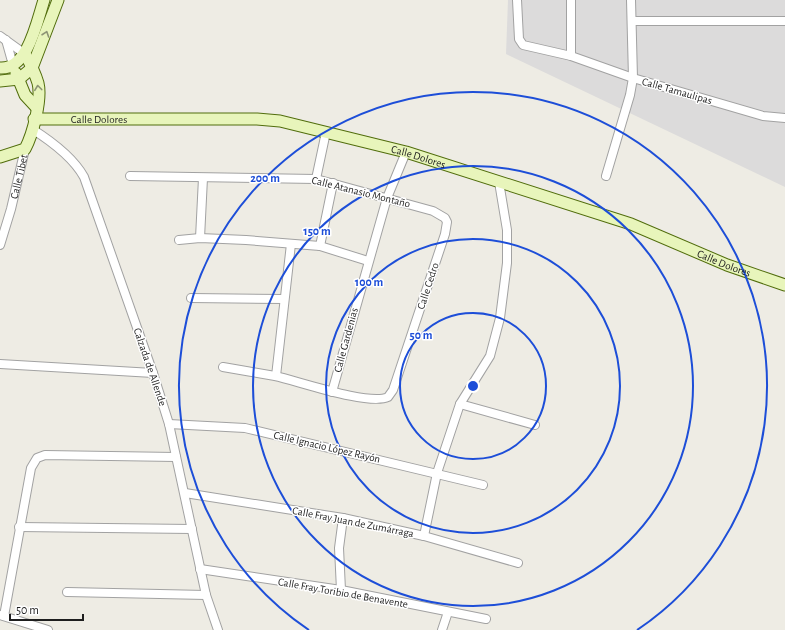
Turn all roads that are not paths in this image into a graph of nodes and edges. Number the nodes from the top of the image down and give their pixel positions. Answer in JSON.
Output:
{"nodes":[{"id":1,"x":44,"y":0,"type":"edge"},
{"id":2,"x":58,"y":0,"type":"edge"},
{"id":3,"x":517,"y":0,"type":"edge"},
{"id":4,"x":572,"y":0,"type":"edge"},
{"id":5,"x":631,"y":0,"type":"edge"},
{"id":6,"x":632,"y":21,"type":"junction"},
{"id":7,"x":785,"y":21,"type":"edge"},
{"id":8,"x":3,"y":38,"type":"edge"},
{"id":9,"x":25,"y":54,"type":"junction"},
{"id":10,"x":571,"y":56,"type":"junction"},
{"id":11,"x":13,"y":65,"type":"junction"},
{"id":12,"x":0,"y":68,"type":"edge"},
{"id":13,"x":32,"y":68,"type":"junction"},
{"id":14,"x":633,"y":78,"type":"junction"},
{"id":15,"x":19,"y":79,"type":"junction"},
{"id":16,"x":0,"y":82,"type":"edge"},
{"id":17,"x":785,"y":118,"type":"edge"},
{"id":18,"x":34,"y":119,"type":"junction"},
{"id":19,"x":326,"y":132,"type":"junction"},
{"id":20,"x":25,"y":149,"type":"junction"},
{"id":21,"x":406,"y":152,"type":"junction"},
{"id":22,"x":0,"y":157,"type":"edge"},
{"id":23,"x":130,"y":176,"type":"dead end"},
{"id":24,"x":606,"y":176,"type":"dead end"},
{"id":25,"x":203,"y":178,"type":"junction"},
{"id":26,"x":316,"y":179,"type":"junction"},
{"id":27,"x":499,"y":182,"type":"junction"},
{"id":28,"x":333,"y":183,"type":"junction"},
{"id":29,"x":387,"y":198,"type":"junction"},
{"id":30,"x":445,"y":218,"type":"joint"},
{"id":31,"x":200,"y":238,"type":"junction"},
{"id":32,"x":179,"y":240,"type":"dead end"},
{"id":33,"x":291,"y":244,"type":"junction"},
{"id":34,"x":0,"y":245,"type":"edge"},
{"id":35,"x":320,"y":246,"type":"junction"},
{"id":36,"x":368,"y":261,"type":"junction"},
{"id":37,"x":785,"y":285,"type":"edge"},
{"id":38,"x":191,"y":298,"type":"dead end"},
{"id":39,"x":284,"y":299,"type":"junction"},
{"id":40,"x":0,"y":364,"type":"edge"},
{"id":41,"x":223,"y":367,"type":"dead end"},
{"id":42,"x":153,"y":373,"type":"junction"},
{"id":43,"x":276,"y":376,"type":"junction"},
{"id":44,"x":332,"y":392,"type":"junction"},
{"id":45,"x":460,"y":404,"type":"junction"},
{"id":46,"x":169,"y":424,"type":"junction"},
{"id":47,"x":535,"y":425,"type":"dead end"},
{"id":48,"x":176,"y":457,"type":"junction"},
{"id":49,"x":437,"y":473,"type":"junction"},
{"id":50,"x":484,"y":485,"type":"dead end"},
{"id":51,"x":184,"y":493,"type":"junction"},
{"id":52,"x":343,"y":518,"type":"junction"},
{"id":53,"x":19,"y":527,"type":"junction"},
{"id":54,"x":192,"y":529,"type":"junction"},
{"id":55,"x":424,"y":536,"type":"junction"},
{"id":56,"x":518,"y":563,"type":"dead end"},
{"id":57,"x":200,"y":569,"type":"junction"},
{"id":58,"x":341,"y":590,"type":"junction"},
{"id":59,"x":67,"y":592,"type":"dead end"},
{"id":60,"x":206,"y":595,"type":"junction"},
{"id":61,"x":448,"y":612,"type":"junction"},
{"id":62,"x":2,"y":615,"type":"edge"},
{"id":63,"x":486,"y":619,"type":"dead end"},
{"id":64,"x":48,"y":630,"type":"edge"},
{"id":65,"x":218,"y":630,"type":"edge"},
{"id":66,"x":442,"y":630,"type":"edge"}],
"edges":[{"from":1,"to":9,"type":"street"},
{"from":13,"to":2,"type":"street","one_way":true},
{"from":3,"to":10,"type":"street","name":"Calle Tamaulipas"},
{"from":4,"to":10,"type":"street"},
{"from":5,"to":6,"type":"street"},
{"from":6,"to":7,"type":"street"},
{"from":6,"to":14,"type":"street"},
{"from":8,"to":9,"type":"street"},
{"from":8,"to":11,"type":"street"},
{"from":9,"to":11,"type":"street"},
{"from":9,"to":13,"type":"street","name":"Calle Tibet"},
{"from":10,"to":14,"type":"street","name":"Calle Tamaulipas"},
{"from":11,"to":12,"type":"street"},
{"from":11,"to":15,"type":"street"},
{"from":13,"to":15,"type":"street"},
{"from":18,"to":13,"type":"street","name":"Calle Tibet","one_way":true},
{"from":14,"to":17,"type":"street","name":"Calle Tamaulipas"},
{"from":14,"to":24,"type":"street"},
{"from":15,"to":16,"type":"street"},
{"from":15,"to":18,"type":"street"},
{"from":18,"to":19,"type":"street","name":"Calle Dolores"},
{"from":18,"to":20,"type":"street","name":"Calle Tibet"},
{"from":18,"to":42,"type":"street","name":"Calzada de Allende"},
{"from":19,"to":21,"type":"street","name":"Calle Dolores"},
{"from":19,"to":26,"type":"street"},
{"from":20,"to":22,"type":"street"},
{"from":20,"to":34,"type":"street","name":"Calle Tibet"},
{"from":21,"to":27,"type":"street","name":"Calle Dolores"},
{"from":21,"to":29,"type":"street","name":"Calle Gardenias"},
{"from":23,"to":25,"type":"street","name":"Calle Atanasio Montaño"},
{"from":25,"to":26,"type":"street","name":"Calle Atanasio Montaño"},
{"from":25,"to":31,"type":"street"},
{"from":26,"to":28,"type":"street","name":"Calle Atanasio Montaño"},
{"from":27,"to":37,"type":"street","name":"Calle Dolores"},
{"from":27,"to":45,"type":"street"},
{"from":28,"to":29,"type":"street","name":"Calle Atanasio Montaño"},
{"from":28,"to":35,"type":"street"},
{"from":29,"to":30,"type":"street","name":"Calle Atanasio Montaño"},
{"from":29,"to":36,"type":"street","name":"Calle Gardenias"},
{"from":30,"to":44,"type":"street","name":"Calle Cedro"},
{"from":31,"to":32,"type":"street"},
{"from":31,"to":33,"type":"street"},
{"from":33,"to":35,"type":"street"},
{"from":33,"to":39,"type":"street"},
{"from":35,"to":36,"type":"street"},
{"from":36,"to":44,"type":"street","name":"Calle Gardenias"},
{"from":38,"to":39,"type":"street"},
{"from":39,"to":43,"type":"street"},
{"from":40,"to":42,"type":"street"},
{"from":41,"to":43,"type":"street"},
{"from":42,"to":46,"type":"street","name":"Calzada de Allende"},
{"from":43,"to":44,"type":"street"},
{"from":45,"to":47,"type":"street"},
{"from":45,"to":49,"type":"street"},
{"from":46,"to":48,"type":"street","name":"Calzada de Allende"},
{"from":46,"to":49,"type":"street","name":"Calle Ignacio López Rayón"},
{"from":48,"to":51,"type":"street","name":"Calzada de Allende"},
{"from":48,"to":53,"type":"street"},
{"from":49,"to":50,"type":"street","name":"Calle Ignacio López Rayón"},
{"from":49,"to":55,"type":"street"},
{"from":51,"to":52,"type":"street","name":"Calle Fray Juan de Zumárraga"},
{"from":51,"to":54,"type":"street","name":"Calzada de Allende"},
{"from":52,"to":55,"type":"street","name":"Calle Fray Juan de Zumárraga"},
{"from":52,"to":58,"type":"street"},
{"from":53,"to":54,"type":"street"},
{"from":53,"to":62,"type":"street"},
{"from":54,"to":57,"type":"street","name":"Calzada de Allende"},
{"from":55,"to":56,"type":"street","name":"Calle Fray Juan de Zumárraga"},
{"from":57,"to":58,"type":"street","name":"Calle Fray Toribio de Benavente"},
{"from":57,"to":60,"type":"street","name":"Calzada de Allende"},
{"from":58,"to":61,"type":"street","name":"Calle Fray Toribio de Benavente"},
{"from":59,"to":60,"type":"street"},
{"from":60,"to":65,"type":"street","name":"Calzada de Allende"},
{"from":61,"to":63,"type":"street","name":"Calle Fray Toribio de Benavente"},
{"from":61,"to":66,"type":"street"},
{"from":62,"to":64,"type":"street"}]}
